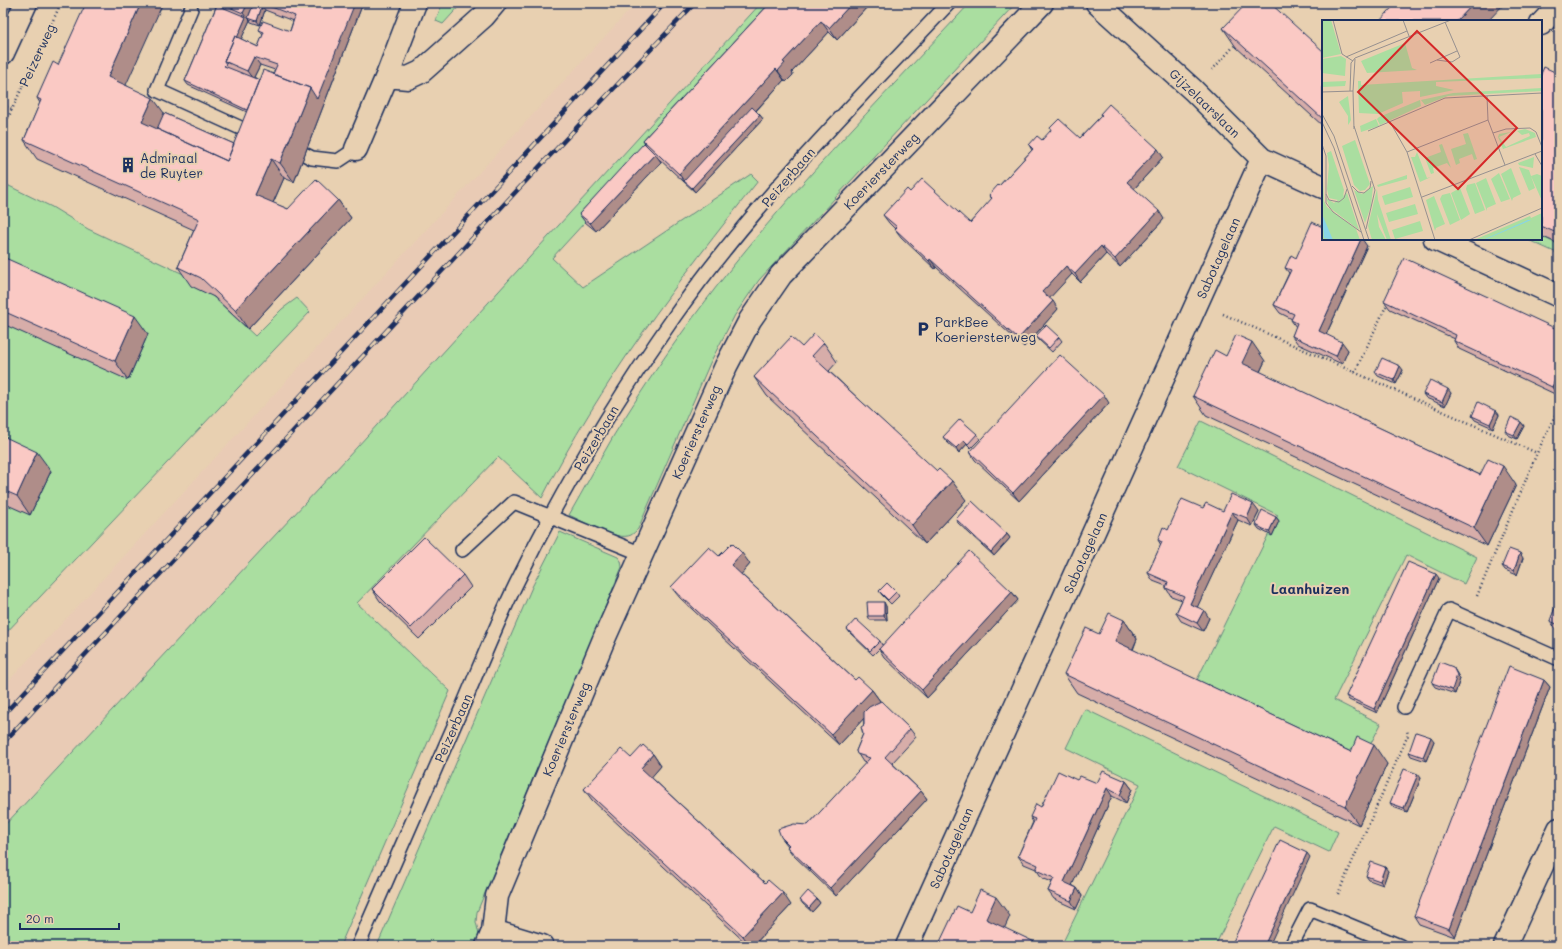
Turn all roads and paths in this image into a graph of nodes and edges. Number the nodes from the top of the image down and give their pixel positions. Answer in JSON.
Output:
{"nodes":[{"id":1,"x":26,"y":3,"type":"edge"},
{"id":2,"x":61,"y":3,"type":"edge"},
{"id":3,"x":415,"y":3,"type":"edge"},
{"id":4,"x":495,"y":3,"type":"edge"},
{"id":5,"x":949,"y":3,"type":"edge"},
{"id":6,"x":1042,"y":3,"type":"edge"},
{"id":7,"x":1097,"y":3,"type":"edge"},
{"id":8,"x":1559,"y":5,"type":"edge"},
{"id":9,"x":191,"y":9,"type":"dead end"},
{"id":10,"x":1542,"y":23,"type":"edge"},
{"id":11,"x":1236,"y":44,"type":"edge"},
{"id":12,"x":3,"y":53,"type":"edge"},
{"id":13,"x":387,"y":76,"type":"junction"},
{"id":14,"x":1193,"y":90,"type":"junction"},
{"id":15,"x":3,"y":105,"type":"edge"},
{"id":16,"x":12,"y":109,"type":"junction"},
{"id":17,"x":3,"y":129,"type":"edge"},
{"id":18,"x":258,"y":136,"type":"edge"},
{"id":19,"x":356,"y":150,"type":"joint"},
{"id":20,"x":304,"y":154,"type":"dead end"},
{"id":21,"x":1262,"y":159,"type":"junction"},
{"id":22,"x":1322,"y":187,"type":"edge"},
{"id":23,"x":1437,"y":240,"type":"edge"},
{"id":24,"x":1391,"y":295,"type":"edge"},
{"id":25,"x":1559,"y":296,"type":"edge"},
{"id":26,"x":1198,"y":303,"type":"junction"},
{"id":27,"x":1354,"y":372,"type":"junction"},
{"id":28,"x":1559,"y":407,"type":"edge"},
{"id":29,"x":1537,"y":453,"type":"junction"},
{"id":30,"x":550,"y":518,"type":"junction"},
{"id":31,"x":462,"y":550,"type":"dead end"},
{"id":32,"x":642,"y":554,"type":"junction"},
{"id":33,"x":1468,"y":618,"type":"junction"},
{"id":34,"x":1559,"y":659,"type":"edge"},
{"id":35,"x":1404,"y":707,"type":"joint"},
{"id":36,"x":1559,"y":829,"type":"edge"},
{"id":37,"x":1328,"y":916,"type":"junction"},
{"id":38,"x":490,"y":938,"type":"edge"},
{"id":39,"x":358,"y":946,"type":"edge"},
{"id":40,"x":542,"y":946,"type":"edge"},
{"id":41,"x":907,"y":946,"type":"edge"},
{"id":42,"x":1291,"y":946,"type":"edge"},
{"id":43,"x":1400,"y":946,"type":"edge"},
{"id":44,"x":1505,"y":946,"type":"edge"}],
"edges":[{"from":1,"to":12,"type":"street"},
{"from":2,"to":16,"type":"path","name":"Peizerweg"},
{"from":3,"to":13,"type":"street"},
{"from":4,"to":13,"type":"street"},
{"from":5,"to":30,"type":"lane","name":"Peizerbaan"},
{"from":6,"to":32,"type":"street","name":"Koeriersterweg"},
{"from":7,"to":14,"type":"street","name":"Gijzelaarslaan"},
{"from":8,"to":10,"type":"street"},
{"from":9,"to":18,"type":"lane"},
{"from":11,"to":14,"type":"path"},
{"from":13,"to":19,"type":"street"},
{"from":14,"to":21,"type":"street","name":"Gijzelaarslaan"},
{"from":15,"to":16,"type":"path"},
{"from":16,"to":17,"type":"path","name":"Peizerweg"},
{"from":19,"to":20,"type":"lane"},
{"from":21,"to":22,"type":"street","name":"Gijzelaarslaan"},
{"from":21,"to":26,"type":"street","name":"Sabotagelaan"},
{"from":23,"to":25,"type":"street"},
{"from":24,"to":27,"type":"path"},
{"from":26,"to":27,"type":"path"},
{"from":26,"to":41,"type":"street","name":"Sabotagelaan"},
{"from":27,"to":29,"type":"path"},
{"from":28,"to":29,"type":"path"},
{"from":29,"to":33,"type":"path"},
{"from":30,"to":31,"type":"lane"},
{"from":30,"to":32,"type":"lane"},
{"from":30,"to":39,"type":"lane","name":"Peizerbaan"},
{"from":32,"to":38,"type":"street","name":"Koeriersterweg"},
{"from":33,"to":34,"type":"lane"},
{"from":33,"to":35,"type":"lane"},
{"from":35,"to":37,"type":"path"},
{"from":36,"to":44,"type":"street"},
{"from":37,"to":42,"type":"lane"},
{"from":37,"to":43,"type":"lane"},
{"from":38,"to":40,"type":"street"}]}
